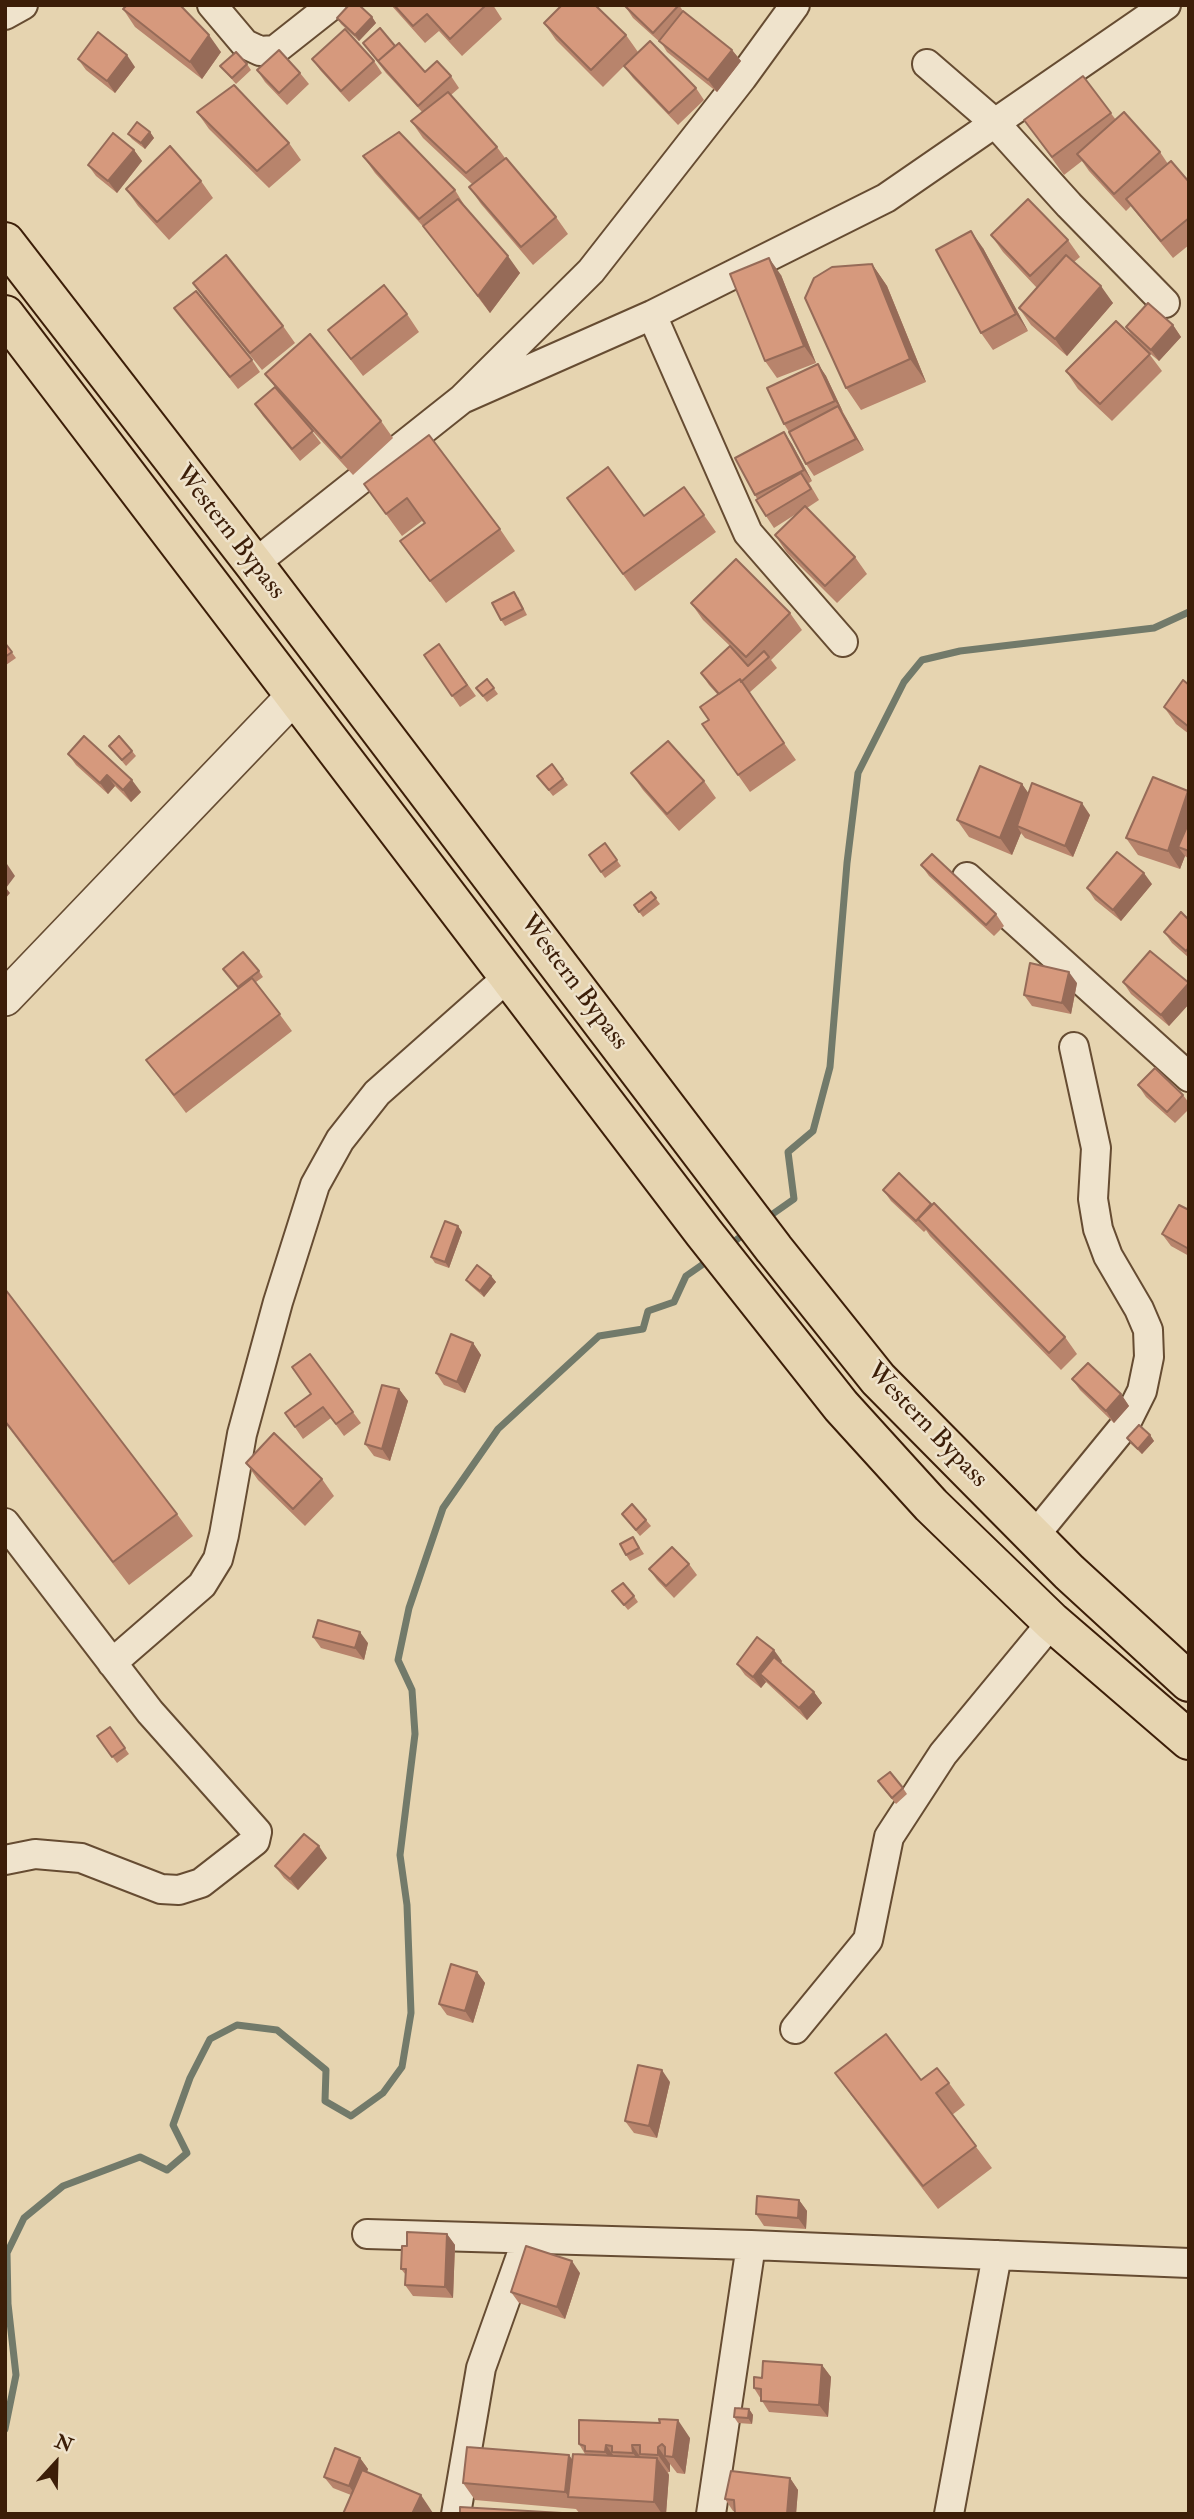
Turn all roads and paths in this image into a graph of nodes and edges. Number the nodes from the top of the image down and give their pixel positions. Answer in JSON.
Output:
{"nodes":[{"id":1,"x":23,"y":5,"type":"edge"},
{"id":2,"x":212,"y":5,"type":"edge"},
{"id":3,"x":332,"y":5,"type":"edge"},
{"id":4,"x":795,"y":5,"type":"edge"},
{"id":5,"x":1166,"y":5,"type":"edge"},
{"id":6,"x":5,"y":15,"type":"edge"},
{"id":7,"x":927,"y":64,"type":"dead end"},
{"id":8,"x":994,"y":122,"type":"junction"},
{"id":9,"x":5,"y":242,"type":"edge"},
{"id":10,"x":1164,"y":303,"type":"dead end"},
{"id":11,"x":5,"y":315,"type":"edge"},
{"id":12,"x":652,"y":315,"type":"junction"},
{"id":13,"x":462,"y":399,"type":"junction"},
{"id":14,"x":254,"y":564,"type":"junction"},
{"id":15,"x":843,"y":642,"type":"dead end"},
{"id":16,"x":295,"y":695,"type":"junction"},
{"id":17,"x":967,"y":877,"type":"dead end"},
{"id":18,"x":509,"y":976,"type":"junction"},
{"id":19,"x":5,"y":998,"type":"edge"},
{"id":20,"x":1074,"y":1046,"type":"dead end"},
{"id":21,"x":1189,"y":1077,"type":"edge"},
{"id":22,"x":5,"y":1522,"type":"edge"},
{"id":23,"x":1035,"y":1535,"type":"junction"},
{"id":24,"x":1052,"y":1622,"type":"junction"},
{"id":25,"x":112,"y":1663,"type":"junction"},
{"id":26,"x":1189,"y":1682,"type":"edge"},
{"id":27,"x":1189,"y":1740,"type":"edge"},
{"id":28,"x":5,"y":1860,"type":"edge"},
{"id":29,"x":795,"y":2029,"type":"dead end"},
{"id":30,"x":367,"y":2234,"type":"dead end"},
{"id":31,"x":527,"y":2239,"type":"junction"},
{"id":32,"x":751,"y":2245,"type":"junction"},
{"id":33,"x":998,"y":2255,"type":"junction"},
{"id":34,"x":1189,"y":2263,"type":"edge"},
{"id":35,"x":456,"y":2514,"type":"edge"},
{"id":36,"x":711,"y":2514,"type":"edge"},
{"id":37,"x":949,"y":2514,"type":"edge"}],
"edges":[{"from":1,"to":6,"type":"street"},
{"from":2,"to":3,"type":"street"},
{"from":4,"to":13,"type":"street"},
{"from":5,"to":8,"type":"street"},
{"from":7,"to":8,"type":"street"},
{"from":8,"to":10,"type":"street"},
{"from":8,"to":12,"type":"street"},
{"from":9,"to":14,"type":"main road","name":"Western Bypass"},
{"from":11,"to":16,"type":"main road","name":"Western Bypass"},
{"from":12,"to":13,"type":"street"},
{"from":12,"to":15,"type":"street"},
{"from":13,"to":14,"type":"street"},
{"from":14,"to":23,"type":"main road","name":"Western Bypass"},
{"from":16,"to":18,"type":"main road","name":"Western Bypass"},
{"from":16,"to":19,"type":"street"},
{"from":17,"to":21,"type":"street"},
{"from":18,"to":24,"type":"main road","name":"Western Bypass"},
{"from":18,"to":25,"type":"street"},
{"from":20,"to":23,"type":"street"},
{"from":22,"to":25,"type":"street"},
{"from":23,"to":26,"type":"main road","name":"Western Bypass"},
{"from":24,"to":27,"type":"main road","name":"Western Bypass"},
{"from":24,"to":29,"type":"street"},
{"from":25,"to":28,"type":"street"},
{"from":30,"to":31,"type":"street"},
{"from":31,"to":32,"type":"street"},
{"from":31,"to":35,"type":"street"},
{"from":32,"to":33,"type":"street"},
{"from":32,"to":36,"type":"street"},
{"from":33,"to":34,"type":"street"},
{"from":33,"to":37,"type":"street"}]}
